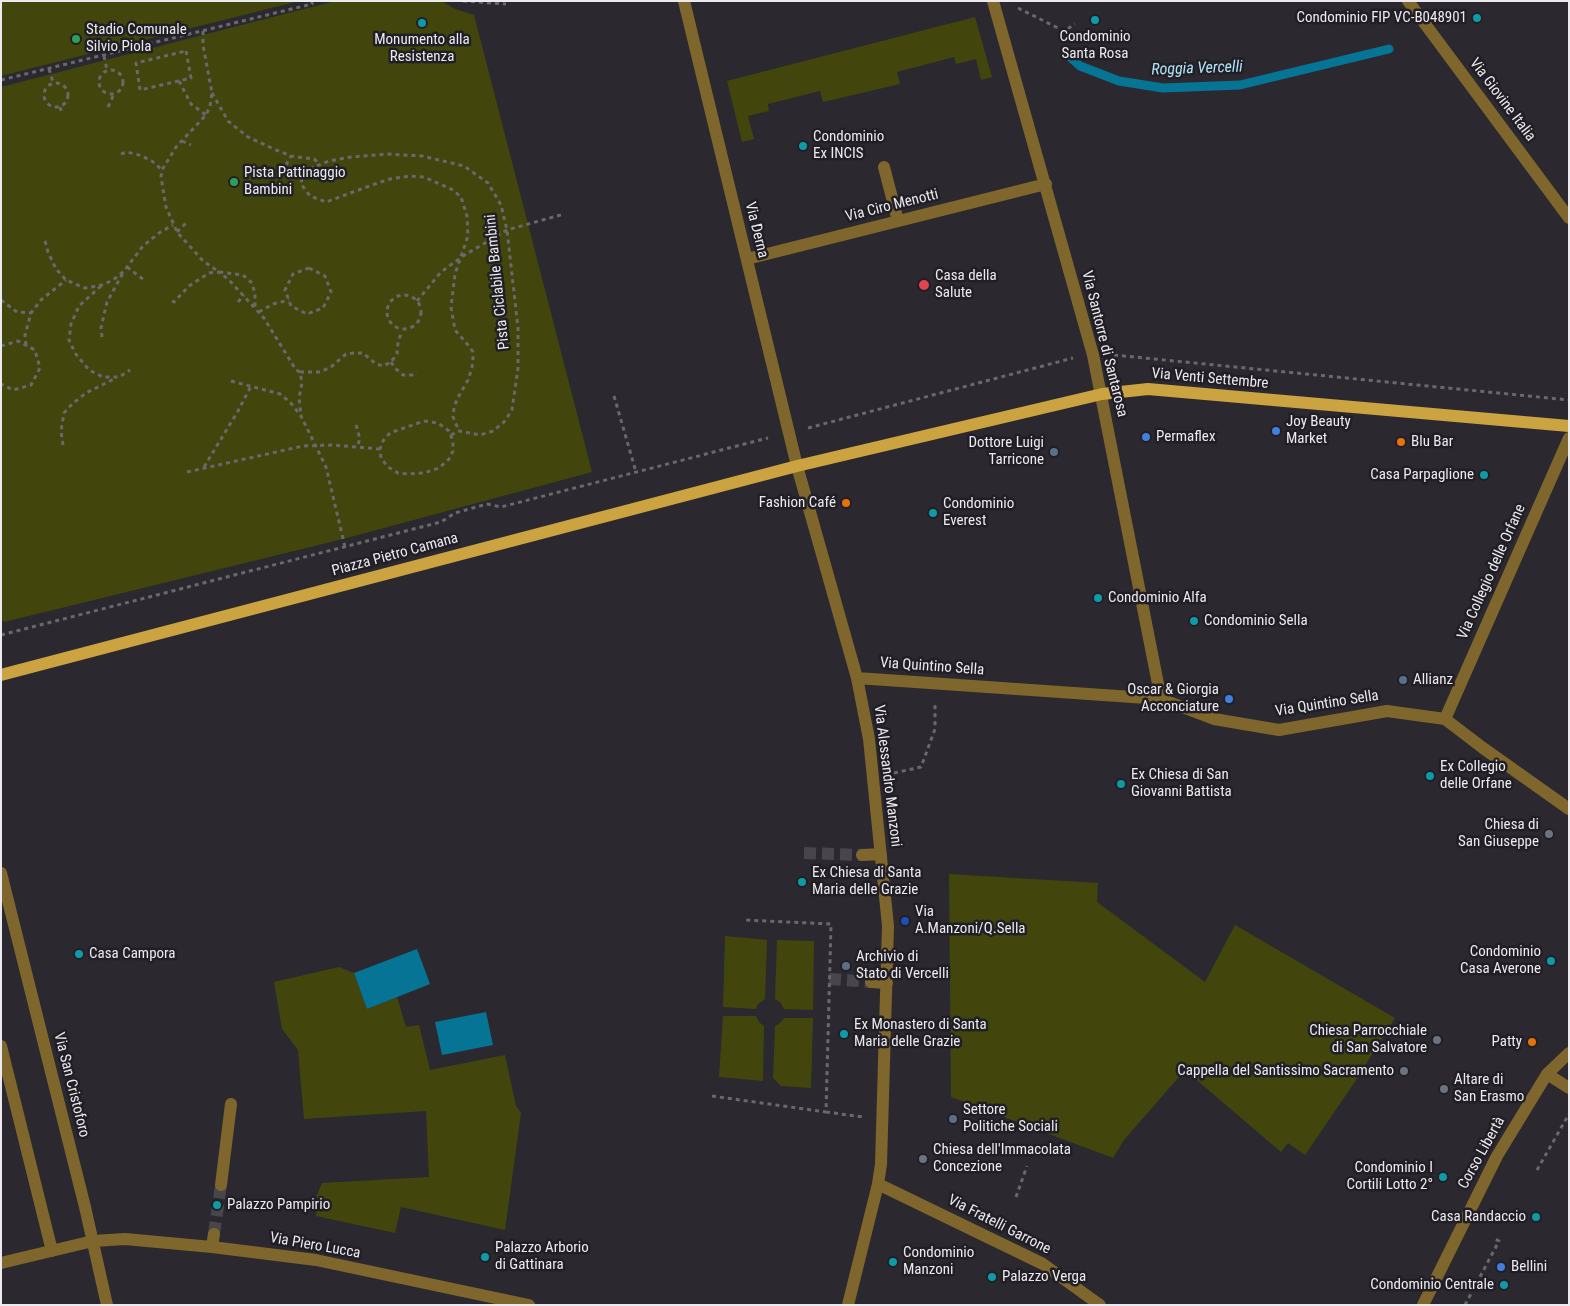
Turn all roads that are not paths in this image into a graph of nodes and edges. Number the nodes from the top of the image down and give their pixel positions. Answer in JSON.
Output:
{"nodes":[{"id":1,"x":684,"y":1,"type":"edge"},
{"id":2,"x":993,"y":1,"type":"edge"},
{"id":3,"x":1408,"y":1,"type":"edge"},
{"id":4,"x":884,"y":167,"type":"dead end"},
{"id":5,"x":1046,"y":184,"type":"junction"},
{"id":6,"x":1569,"y":218,"type":"edge"},
{"id":7,"x":898,"y":221,"type":"junction"},
{"id":8,"x":747,"y":259,"type":"junction"},
{"id":9,"x":1102,"y":394,"type":"junction"},
{"id":10,"x":1569,"y":426,"type":"edge"},
{"id":11,"x":1569,"y":438,"type":"edge"},
{"id":12,"x":797,"y":466,"type":"junction"},
{"id":13,"x":1,"y":676,"type":"edge"},
{"id":14,"x":857,"y":678,"type":"junction"},
{"id":15,"x":1161,"y":700,"type":"junction"},
{"id":16,"x":1445,"y":719,"type":"junction"},
{"id":17,"x":1569,"y":809,"type":"edge"},
{"id":18,"x":881,"y":854,"type":"junction"},
{"id":19,"x":862,"y":855,"type":"tunnel mouth"},
{"id":20,"x":1,"y":873,"type":"edge"},
{"id":21,"x":871,"y":982,"type":"tunnel mouth"},
{"id":22,"x":886,"y":982,"type":"junction"},
{"id":23,"x":1,"y":1046,"type":"edge"},
{"id":24,"x":1569,"y":1052,"type":"edge"},
{"id":25,"x":1547,"y":1074,"type":"junction"},
{"id":26,"x":1569,"y":1088,"type":"edge"},
{"id":27,"x":231,"y":1104,"type":"dead end"},
{"id":28,"x":878,"y":1184,"type":"junction"},
{"id":29,"x":221,"y":1185,"type":"tunnel mouth"},
{"id":30,"x":93,"y":1241,"type":"junction"},
{"id":31,"x":52,"y":1251,"type":"junction"},
{"id":32,"x":1,"y":1263,"type":"edge"},
{"id":33,"x":108,"y":1305,"type":"edge"},
{"id":34,"x":529,"y":1305,"type":"edge"},
{"id":35,"x":848,"y":1305,"type":"edge"},
{"id":36,"x":1100,"y":1305,"type":"edge"},
{"id":37,"x":1423,"y":1305,"type":"edge"}],
"edges":[{"from":1,"to":8,"type":"street","name":"Via Derna"},
{"from":2,"to":5,"type":"street","name":"Via Santorre di Santarosa"},
{"from":3,"to":6,"type":"street","name":"Via Giovine Italia"},
{"from":4,"to":7,"type":"street"},
{"from":5,"to":7,"type":"street","name":"Via Ciro Menotti"},
{"from":5,"to":9,"type":"street","name":"Via Santorre di Santarosa"},
{"from":7,"to":8,"type":"street","name":"Via Ciro Menotti"},
{"from":8,"to":12,"type":"street","name":"Via Derna"},
{"from":9,"to":10,"type":"main road","name":"Via Venti Settembre"},
{"from":9,"to":12,"type":"main road","name":"Via Venti Settembre"},
{"from":9,"to":15,"type":"street","name":"Via Santorre di Santarosa"},
{"from":11,"to":16,"type":"street","name":"Via Collegio delle Orfane"},
{"from":12,"to":13,"type":"main road","name":"Piazza Pietro Camana"},
{"from":12,"to":14,"type":"street","name":"Via Alessandro Manzoni"},
{"from":14,"to":15,"type":"street","name":"Via Quintino Sella"},
{"from":14,"to":18,"type":"street","name":"Via Alessandro Manzoni"},
{"from":15,"to":16,"type":"street","name":"Via Quintino Sella"},
{"from":16,"to":17,"type":"street","name":"Via Quintino Sella"},
{"from":18,"to":19,"type":"street"},
{"from":18,"to":22,"type":"street","name":"Via Alessandro Manzoni"},
{"from":20,"to":30,"type":"street","name":"Via San Cristoforo"},
{"from":21,"to":22,"type":"street"},
{"from":22,"to":28,"type":"street","name":"Via Alessandro Manzoni"},
{"from":23,"to":31,"type":"street"},
{"from":24,"to":25,"type":"street","name":"Corso Libertà"},
{"from":25,"to":26,"type":"street"},
{"from":25,"to":37,"type":"street","name":"Corso Libertà"},
{"from":27,"to":29,"type":"street"},
{"from":28,"to":35,"type":"street","name":"Via Alessandro Manzoni"},
{"from":28,"to":36,"type":"street","name":"Via Fratelli Garrone"},
{"from":30,"to":31,"type":"street","name":"Via Piero Lucca"},
{"from":30,"to":33,"type":"street","name":"Via San Cristoforo"},
{"from":30,"to":34,"type":"street","name":"Via Piero Lucca"},
{"from":31,"to":32,"type":"street","name":"Via Piero Lucca"}]}
